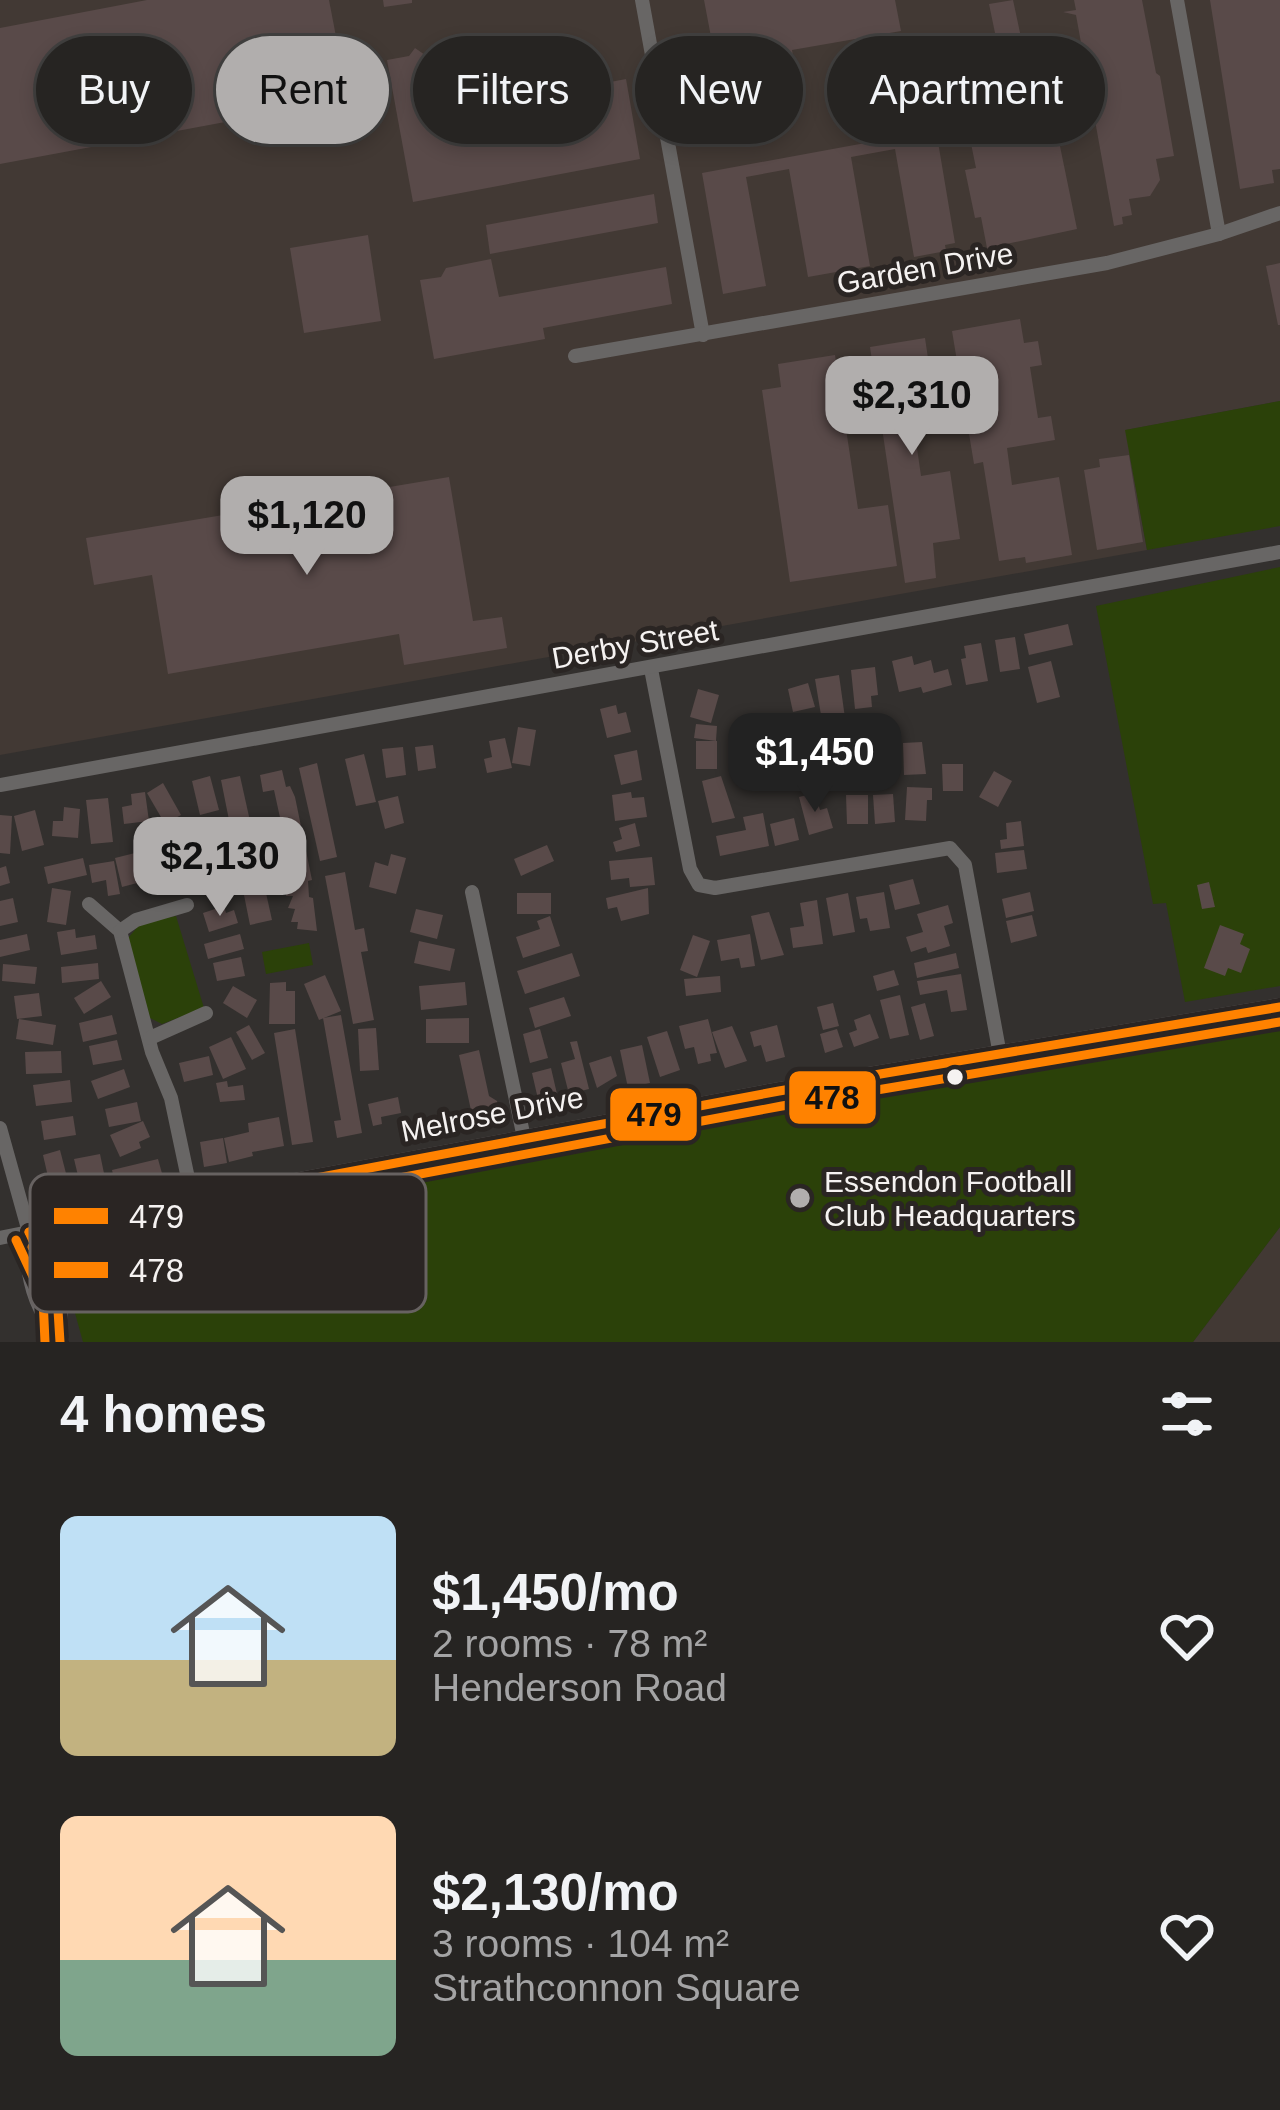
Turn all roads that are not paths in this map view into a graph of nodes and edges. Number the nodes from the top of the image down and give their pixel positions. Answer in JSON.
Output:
{"nodes":[{"id":1,"x":642,"y":0,"type":"edge"},
{"id":2,"x":1177,"y":0,"type":"edge"},
{"id":3,"x":1280,"y":213,"type":"edge"},
{"id":4,"x":1220,"y":234,"type":"junction"},
{"id":5,"x":703,"y":335,"type":"junction"},
{"id":6,"x":575,"y":356,"type":"dead end"},
{"id":7,"x":1280,"y":552,"type":"edge"},
{"id":8,"x":651,"y":668,"type":"junction"},
{"id":9,"x":0,"y":785,"type":"edge"},
{"id":10,"x":472,"y":892,"type":"dead end"},
{"id":11,"x":88,"y":904,"type":"dead end"},
{"id":12,"x":187,"y":905,"type":"dead end"},
{"id":13,"x":120,"y":931,"type":"junction"},
{"id":14,"x":1280,"y":1007,"type":"edge"},
{"id":15,"x":206,"y":1013,"type":"dead end"},
{"id":16,"x":150,"y":1038,"type":"junction"},
{"id":17,"x":1000,"y":1055,"type":"junction"},
{"id":18,"x":0,"y":1128,"type":"edge"},
{"id":19,"x":524,"y":1138,"type":"junction"},
{"id":20,"x":187,"y":1174,"type":"edge"},
{"id":21,"x":338,"y":1174,"type":"edge"},
{"id":22,"x":29,"y":1232,"type":"joint"},
{"id":23,"x":0,"y":1238,"type":"edge"}],
"edges":[{"from":1,"to":5,"type":"street"},
{"from":2,"to":4,"type":"street"},
{"from":3,"to":4,"type":"street","name":"Garden Drive"},
{"from":4,"to":5,"type":"street","name":"Garden Drive"},
{"from":5,"to":6,"type":"street","name":"Garden Drive"},
{"from":7,"to":8,"type":"street","name":"Derby Street"},
{"from":8,"to":9,"type":"street","name":"Derby Street"},
{"from":8,"to":17,"type":"street"},
{"from":10,"to":19,"type":"street"},
{"from":11,"to":13,"type":"street"},
{"from":12,"to":13,"type":"street"},
{"from":13,"to":16,"type":"street"},
{"from":14,"to":17,"type":"street","name":"Melrose Drive"},
{"from":15,"to":16,"type":"street"},
{"from":16,"to":20,"type":"street"},
{"from":17,"to":19,"type":"street","name":"Melrose Drive"},
{"from":18,"to":22,"type":"street"},
{"from":19,"to":21,"type":"street","name":"Melrose Drive"},
{"from":22,"to":23,"type":"street","name":"Melrose Drive"}]}
